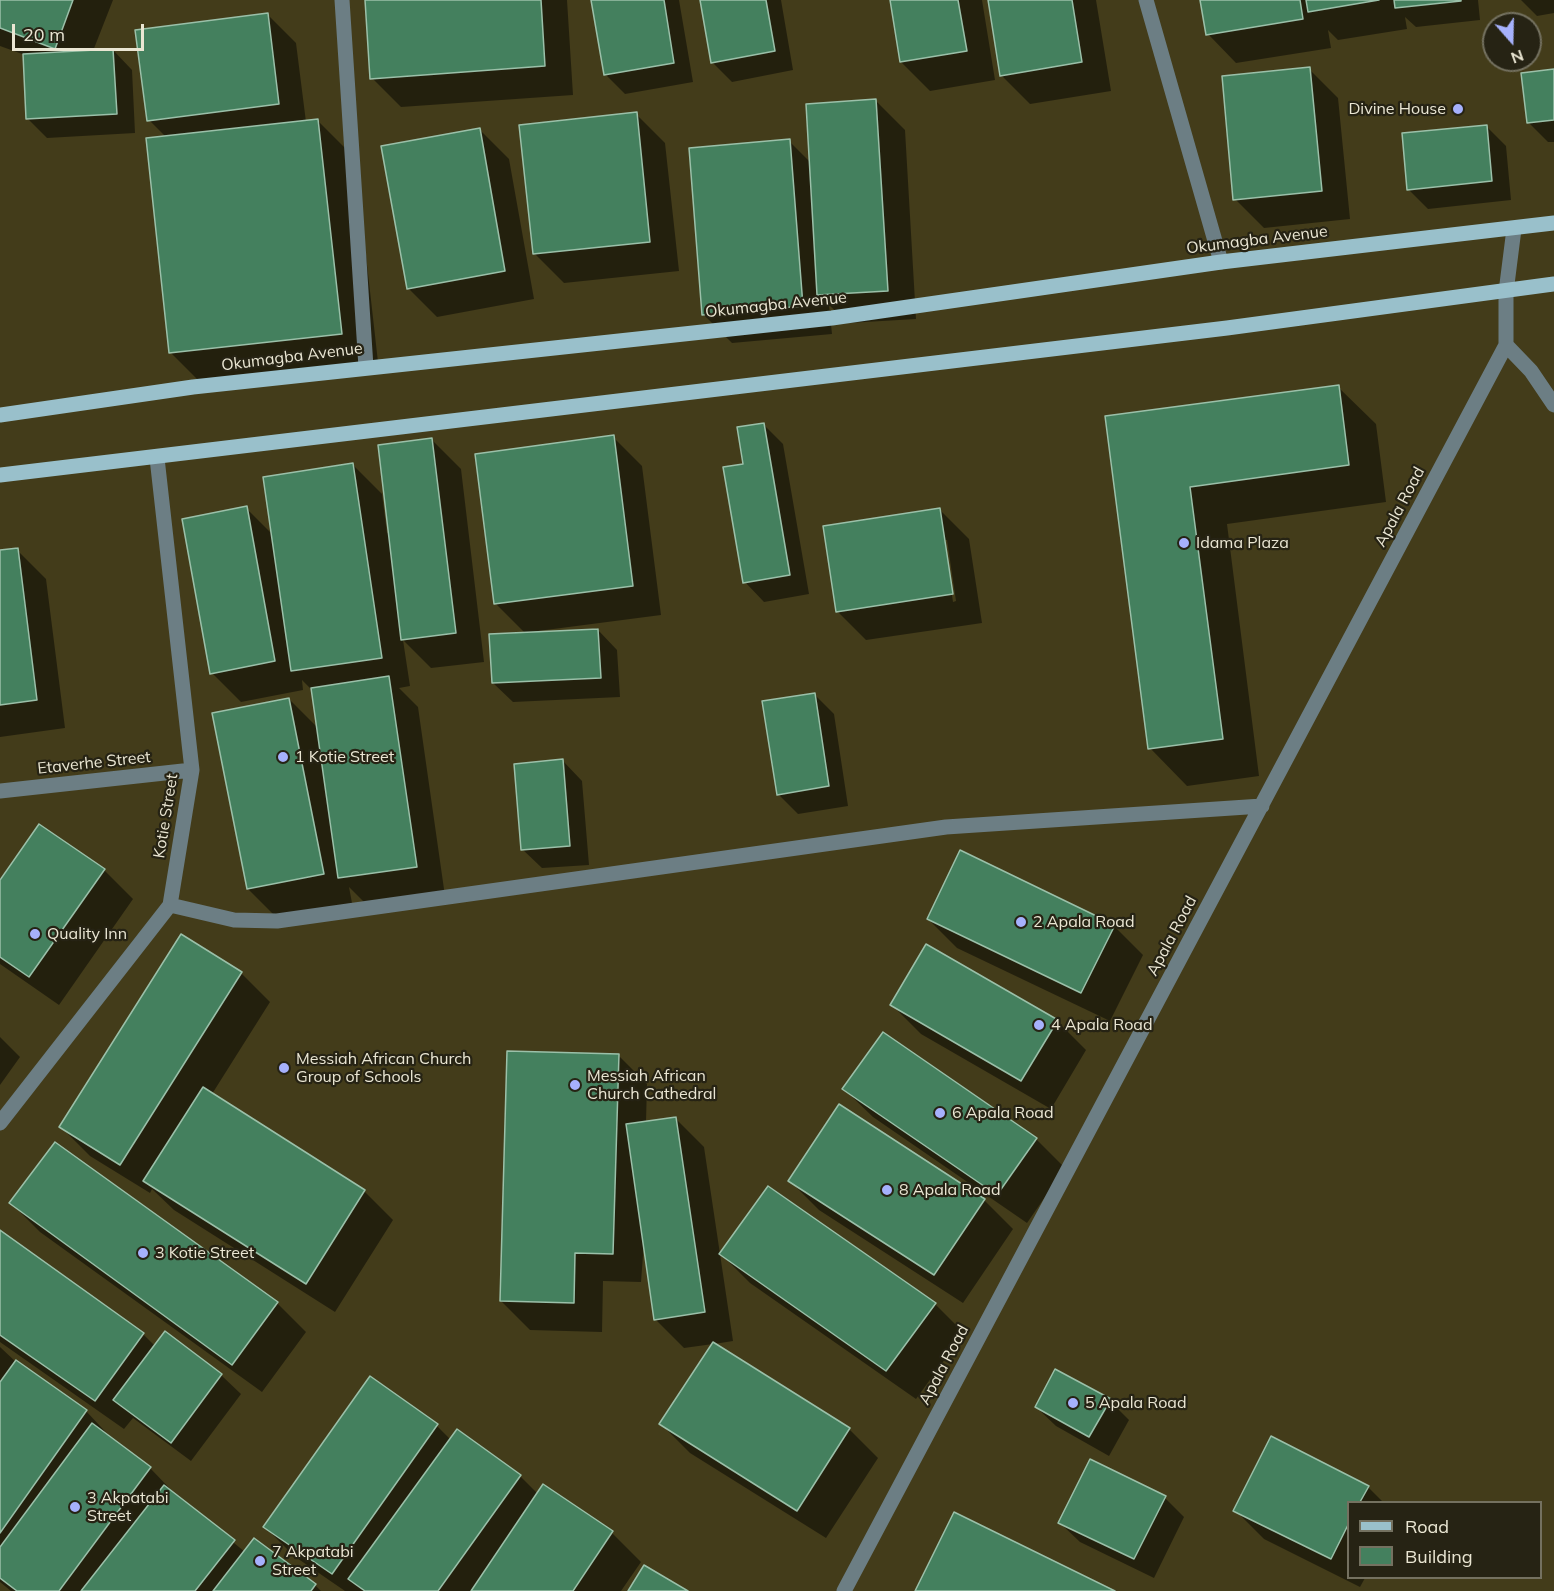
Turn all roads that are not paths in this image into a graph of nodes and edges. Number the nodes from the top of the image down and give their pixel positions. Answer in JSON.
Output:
{"nodes":[{"id":1,"x":342,"y":0,"type":"edge"},
{"id":2,"x":1146,"y":0,"type":"edge"},
{"id":3,"x":1554,"y":223,"type":"edge"},
{"id":4,"x":1514,"y":229,"type":"junction"},
{"id":5,"x":1221,"y":262,"type":"junction"},
{"id":6,"x":1554,"y":284,"type":"edge"},
{"id":7,"x":1506,"y":292,"type":"junction"},
{"id":8,"x":1506,"y":345,"type":"junction"},
{"id":9,"x":366,"y":367,"type":"junction"},
{"id":10,"x":1554,"y":405,"type":"edge"},
{"id":11,"x":0,"y":415,"type":"edge"},
{"id":12,"x":157,"y":458,"type":"junction"},
{"id":13,"x":0,"y":475,"type":"edge"},
{"id":14,"x":192,"y":770,"type":"junction"},
{"id":15,"x":0,"y":791,"type":"edge"},
{"id":16,"x":1262,"y":806,"type":"junction"},
{"id":17,"x":170,"y":905,"type":"junction"},
{"id":18,"x":0,"y":1124,"type":"edge"},
{"id":19,"x":844,"y":1591,"type":"edge"}],
"edges":[{"from":1,"to":9,"type":"street"},
{"from":2,"to":5,"type":"street"},
{"from":3,"to":4,"type":"main road","name":"Okumagba Avenue"},
{"from":4,"to":5,"type":"main road","name":"Okumagba Avenue"},
{"from":4,"to":7,"type":"street","name":"Apala Road"},
{"from":5,"to":9,"type":"main road","name":"Okumagba Avenue"},
{"from":6,"to":7,"type":"main road"},
{"from":7,"to":8,"type":"street","name":"Apala Road"},
{"from":7,"to":12,"type":"main road"},
{"from":8,"to":10,"type":"street"},
{"from":8,"to":16,"type":"street","name":"Apala Road"},
{"from":9,"to":11,"type":"main road","name":"Okumagba Avenue"},
{"from":12,"to":13,"type":"main road"},
{"from":12,"to":14,"type":"street","name":"Kotie Street"},
{"from":14,"to":15,"type":"street","name":"Etaverhe Street"},
{"from":14,"to":17,"type":"street","name":"Kotie Street"},
{"from":16,"to":17,"type":"street"},
{"from":16,"to":19,"type":"street","name":"Apala Road"},
{"from":17,"to":18,"type":"street","name":"Kotie Street"}]}
